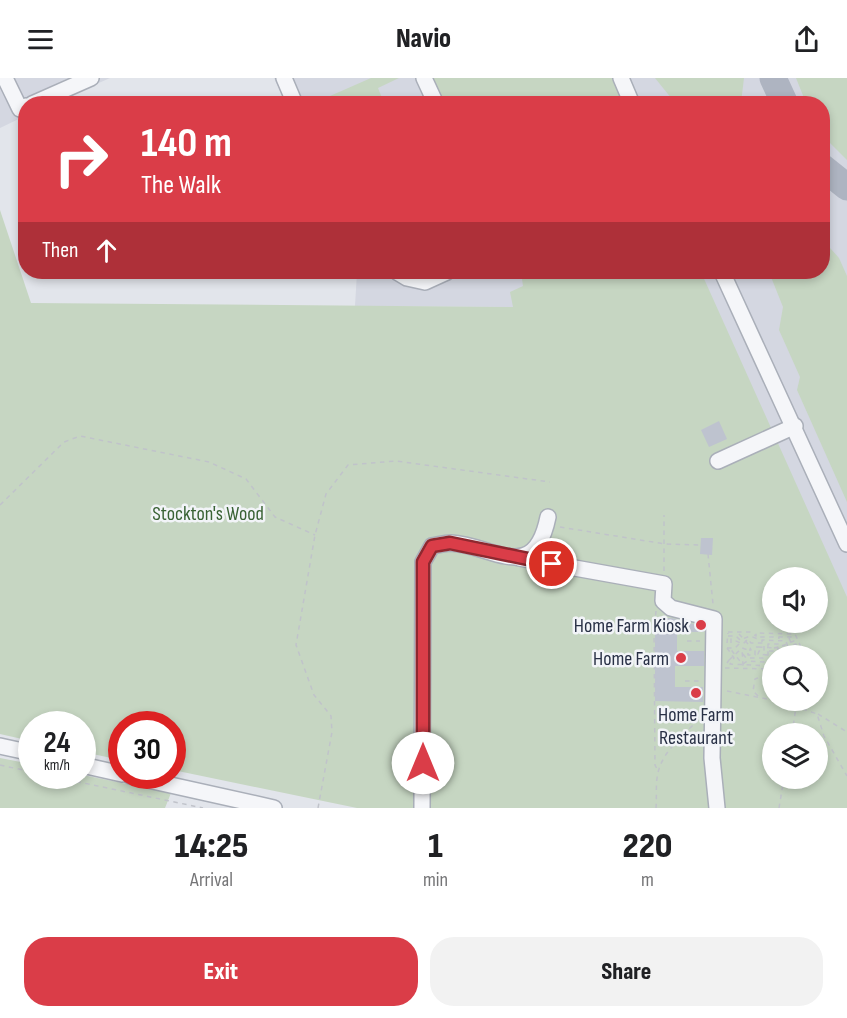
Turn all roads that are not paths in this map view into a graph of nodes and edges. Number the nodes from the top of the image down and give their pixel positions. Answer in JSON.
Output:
{"nodes":[{"id":1,"x":5,"y":78,"type":"edge"},
{"id":2,"x":92,"y":78,"type":"edge"},
{"id":3,"x":284,"y":78,"type":"edge"},
{"id":4,"x":424,"y":78,"type":"edge"},
{"id":5,"x":621,"y":78,"type":"edge"},
{"id":6,"x":50,"y":96,"type":"edge"},
{"id":7,"x":292,"y":96,"type":"edge"},
{"id":8,"x":431,"y":96,"type":"edge"},
{"id":9,"x":629,"y":96,"type":"edge"},
{"id":10,"x":18,"y":105,"type":"edge"},
{"id":11,"x":412,"y":279,"type":"edge"},
{"id":12,"x":432,"y":279,"type":"edge"},
{"id":13,"x":725,"y":279,"type":"edge"},
{"id":14,"x":795,"y":426,"type":"junction"},
{"id":15,"x":718,"y":461,"type":"dead end"},
{"id":16,"x":548,"y":521,"type":"road end"},
{"id":17,"x":847,"y":544,"type":"edge"},
{"id":18,"x":519,"y":558,"type":"junction"},
{"id":19,"x":0,"y":746,"type":"edge"},
{"id":20,"x":18,"y":750,"type":"edge"},
{"id":21,"x":186,"y":788,"type":"edge"},
{"id":22,"x":274,"y":808,"type":"edge"},
{"id":23,"x":422,"y":808,"type":"edge"},
{"id":24,"x":717,"y":808,"type":"edge"}],
"edges":[{"from":1,"to":10,"type":"street"},
{"from":2,"to":6,"type":"street"},
{"from":3,"to":7,"type":"street"},
{"from":4,"to":8,"type":"street"},
{"from":5,"to":9,"type":"street"},
{"from":11,"to":12,"type":"street"},
{"from":13,"to":14,"type":"street"},
{"from":14,"to":15,"type":"street"},
{"from":14,"to":17,"type":"street"},
{"from":16,"to":18,"type":"street"},
{"from":18,"to":23,"type":"street"},
{"from":18,"to":24,"type":"street"},
{"from":19,"to":20,"type":"street"},
{"from":21,"to":22,"type":"street"}]}
